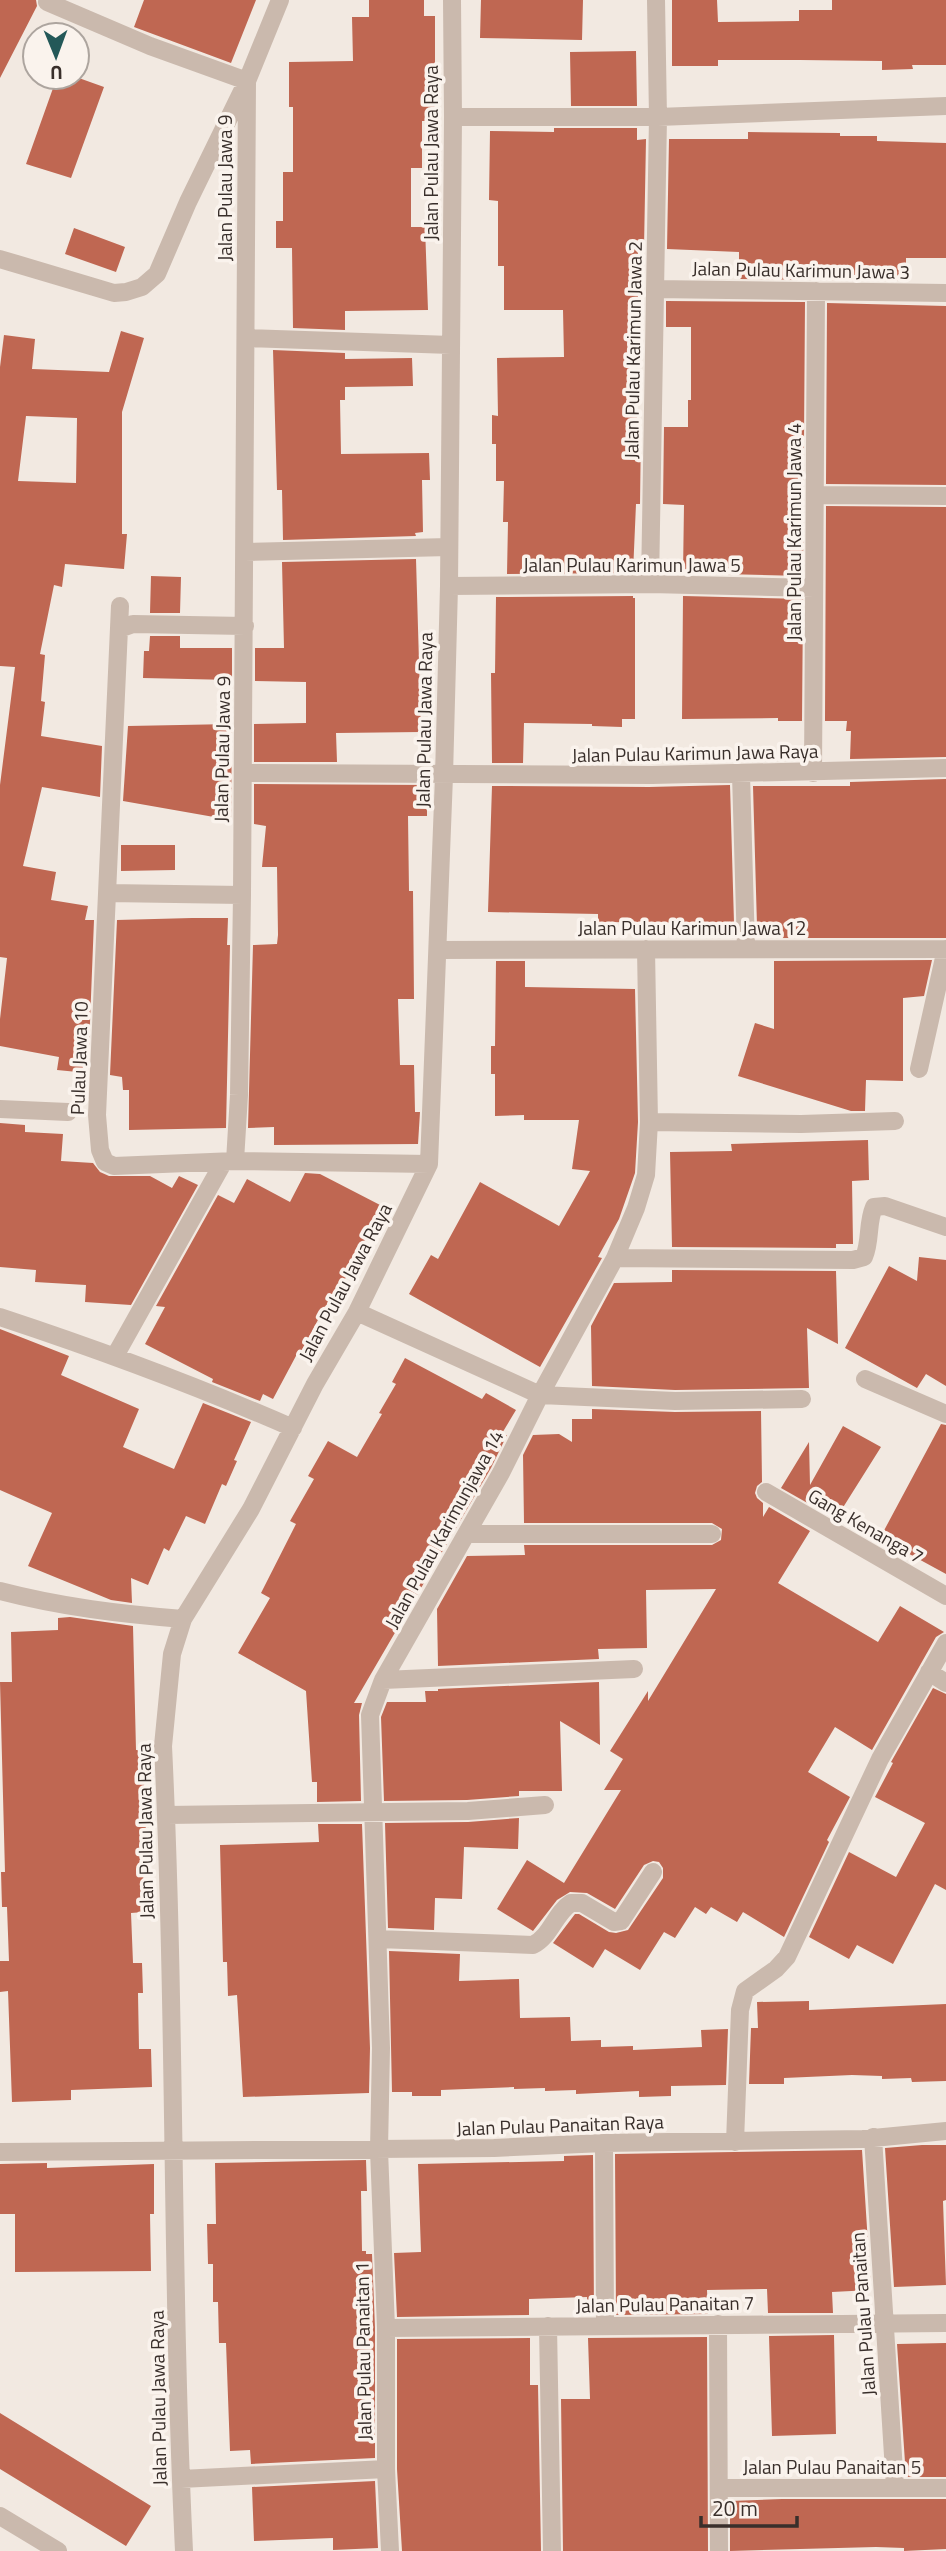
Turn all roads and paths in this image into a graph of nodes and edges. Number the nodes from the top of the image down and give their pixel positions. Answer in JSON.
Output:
{"nodes":[{"id":1,"x":281,"y":0,"type":"edge"},
{"id":2,"x":452,"y":0,"type":"edge"},
{"id":3,"x":656,"y":0,"type":"edge"},
{"id":4,"x":47,"y":2,"type":"edge"},
{"id":5,"x":247,"y":81,"type":"junction"},
{"id":6,"x":946,"y":106,"type":"edge"},
{"id":7,"x":453,"y":117,"type":"junction"},
{"id":8,"x":658,"y":117,"type":"junction"},
{"id":9,"x":0,"y":259,"type":"edge"},
{"id":10,"x":655,"y":289,"type":"junction"},
{"id":11,"x":817,"y":291,"type":"junction"},
{"id":12,"x":946,"y":293,"type":"edge"},
{"id":13,"x":246,"y":338,"type":"junction"},
{"id":14,"x":451,"y":345,"type":"junction"},
{"id":15,"x":815,"y":495,"type":"junction"},
{"id":16,"x":946,"y":496,"type":"edge"},
{"id":17,"x":449,"y":547,"type":"junction"},
{"id":18,"x":244,"y":552,"type":"junction"},
{"id":19,"x":650,"y":584,"type":"junction"},
{"id":20,"x":449,"y":586,"type":"junction"},
{"id":21,"x":814,"y":588,"type":"junction"},
{"id":22,"x":120,"y":606,"type":"dead end"},
{"id":23,"x":245,"y":626,"type":"junction"},
{"id":24,"x":119,"y":629,"type":"junction"},
{"id":25,"x":946,"y":768,"type":"edge"},
{"id":26,"x":813,"y":773,"type":"junction"},
{"id":27,"x":243,"y":774,"type":"junction"},
{"id":28,"x":741,"y":774,"type":"junction"},
{"id":29,"x":444,"y":776,"type":"junction"},
{"id":30,"x":107,"y":893,"type":"junction"},
{"id":31,"x":242,"y":895,"type":"junction"},
{"id":32,"x":746,"y":948,"type":"junction"},
{"id":33,"x":646,"y":949,"type":"junction"},
{"id":34,"x":946,"y":949,"type":"edge"},
{"id":35,"x":439,"y":950,"type":"junction"},
{"id":36,"x":919,"y":1069,"type":"dead end"},
{"id":37,"x":0,"y":1108,"type":"edge"},
{"id":38,"x":68,"y":1112,"type":"dead end"},
{"id":39,"x":895,"y":1121,"type":"dead end"},
{"id":40,"x":649,"y":1122,"type":"junction"},
{"id":41,"x":229,"y":1162,"type":"junction"},
{"id":42,"x":429,"y":1164,"type":"junction"},
{"id":43,"x":946,"y":1227,"type":"edge"},
{"id":44,"x":615,"y":1258,"type":"junction"},
{"id":45,"x":357,"y":1312,"type":"junction"},
{"id":46,"x":0,"y":1317,"type":"edge"},
{"id":47,"x":114,"y":1356,"type":"junction"},
{"id":48,"x":865,"y":1379,"type":"dead end"},
{"id":49,"x":540,"y":1395,"type":"junction"},
{"id":50,"x":802,"y":1399,"type":"dead end"},
{"id":51,"x":946,"y":1414,"type":"edge"},
{"id":52,"x":293,"y":1428,"type":"junction"},
{"id":53,"x":766,"y":1492,"type":"dead end"},
{"id":54,"x":468,"y":1534,"type":"junction"},
{"id":55,"x":712,"y":1534,"type":"dead end"},
{"id":56,"x":0,"y":1591,"type":"edge"},
{"id":57,"x":946,"y":1596,"type":"edge"},
{"id":58,"x":183,"y":1619,"type":"junction"},
{"id":59,"x":946,"y":1643,"type":"edge"},
{"id":60,"x":634,"y":1669,"type":"dead end"},
{"id":61,"x":929,"y":1672,"type":"junction"},
{"id":62,"x":383,"y":1680,"type":"junction"},
{"id":63,"x":946,"y":1683,"type":"edge"},
{"id":64,"x":545,"y":1805,"type":"dead end"},
{"id":65,"x":373,"y":1811,"type":"junction"},
{"id":66,"x":167,"y":1815,"type":"junction"},
{"id":67,"x":653,"y":1872,"type":"dead end"},
{"id":68,"x":378,"y":1939,"type":"junction"},
{"id":69,"x":946,"y":2131,"type":"edge"},
{"id":70,"x":873,"y":2137,"type":"junction"},
{"id":71,"x":735,"y":2142,"type":"junction"},
{"id":72,"x":604,"y":2143,"type":"junction"},
{"id":73,"x":379,"y":2150,"type":"junction"},
{"id":74,"x":0,"y":2152,"type":"edge"},
{"id":75,"x":175,"y":2153,"type":"junction"},
{"id":76,"x":884,"y":2323,"type":"junction"},
{"id":77,"x":946,"y":2323,"type":"edge"},
{"id":78,"x":718,"y":2324,"type":"junction"},
{"id":79,"x":605,"y":2325,"type":"junction"},
{"id":80,"x":548,"y":2326,"type":"junction"},
{"id":81,"x":386,"y":2328,"type":"junction"},
{"id":82,"x":386,"y":2469,"type":"junction"},
{"id":83,"x":181,"y":2479,"type":"junction"},
{"id":84,"x":895,"y":2487,"type":"junction"},
{"id":85,"x":719,"y":2488,"type":"junction"},
{"id":86,"x":946,"y":2488,"type":"edge"},
{"id":87,"x":0,"y":2516,"type":"edge"},
{"id":88,"x":58,"y":2551,"type":"edge"},
{"id":89,"x":184,"y":2551,"type":"edge"},
{"id":90,"x":390,"y":2551,"type":"edge"},
{"id":91,"x":552,"y":2551,"type":"edge"},
{"id":92,"x":719,"y":2551,"type":"edge"}],
"edges":[{"from":1,"to":5,"type":"street"},
{"from":2,"to":7,"type":"street","name":"Jalan Pulau Jawa Raya"},
{"from":3,"to":8,"type":"street","name":"Jalan Pulau Karimun Jawa 2"},
{"from":4,"to":5,"type":"street"},
{"from":5,"to":9,"type":"street"},
{"from":5,"to":13,"type":"street","name":"Jalan Pulau Jawa 9"},
{"from":6,"to":8,"type":"street"},
{"from":7,"to":8,"type":"street"},
{"from":7,"to":14,"type":"street","name":"Jalan Pulau Jawa Raya"},
{"from":8,"to":10,"type":"street","name":"Jalan Pulau Karimun Jawa 2"},
{"from":10,"to":11,"type":"street","name":"Jalan Pulau Karimun Jawa 3"},
{"from":10,"to":19,"type":"street","name":"Jalan Pulau Karimun Jawa 2"},
{"from":11,"to":12,"type":"street","name":"Jalan Pulau Karimun Jawa 3"},
{"from":11,"to":15,"type":"street","name":"Jalan Pulau Karimun Jawa 4"},
{"from":13,"to":14,"type":"street"},
{"from":13,"to":18,"type":"street","name":"Jalan Pulau Jawa 9"},
{"from":14,"to":17,"type":"street","name":"Jalan Pulau Jawa Raya"},
{"from":15,"to":16,"type":"street"},
{"from":15,"to":21,"type":"street","name":"Jalan Pulau Karimun Jawa 4"},
{"from":17,"to":18,"type":"street"},
{"from":17,"to":20,"type":"street","name":"Jalan Pulau Jawa Raya"},
{"from":18,"to":23,"type":"street","name":"Jalan Pulau Jawa 9"},
{"from":19,"to":20,"type":"street","name":"Jalan Pulau Karimun Jawa 5"},
{"from":19,"to":21,"type":"street","name":"Jalan Pulau Karimun Jawa 5"},
{"from":20,"to":29,"type":"street","name":"Jalan Pulau Jawa Raya"},
{"from":21,"to":26,"type":"street","name":"Jalan Pulau Karimun Jawa 4"},
{"from":22,"to":24,"type":"street","name":"Pulau Jawa 10"},
{"from":23,"to":24,"type":"street"},
{"from":23,"to":27,"type":"street","name":"Jalan Pulau Jawa 9"},
{"from":24,"to":30,"type":"street","name":"Pulau Jawa 10"},
{"from":25,"to":26,"type":"street","name":"Jalan Pulau Karimun Jawa Raya"},
{"from":26,"to":28,"type":"street","name":"Jalan Pulau Karimun Jawa Raya"},
{"from":27,"to":29,"type":"street","name":"Jalan Pulau Karimun Jawa Raya"},
{"from":27,"to":31,"type":"street","name":"Jalan Pulau Jawa 9"},
{"from":28,"to":29,"type":"street","name":"Jalan Pulau Karimun Jawa Raya"},
{"from":28,"to":32,"type":"street"},
{"from":29,"to":35,"type":"street","name":"Jalan Pulau Jawa Raya"},
{"from":30,"to":31,"type":"street"},
{"from":30,"to":41,"type":"street","name":"Pulau Jawa 10"},
{"from":31,"to":41,"type":"street","name":"Jalan Pulau Jawa 9"},
{"from":32,"to":33,"type":"street","name":"Jalan Pulau Karimun Jawa 12"},
{"from":32,"to":34,"type":"street","name":"Jalan Pulau Karimun Jawa 12"},
{"from":33,"to":35,"type":"street","name":"Jalan Pulau Karimun Jawa 12"},
{"from":33,"to":40,"type":"street","name":"Jalan Pulau Karimunjawa 14"},
{"from":34,"to":36,"type":"street"},
{"from":35,"to":42,"type":"street","name":"Jalan Pulau Jawa Raya"},
{"from":37,"to":38,"type":"street"},
{"from":39,"to":40,"type":"street"},
{"from":40,"to":44,"type":"street","name":"Jalan Pulau Karimunjawa 14"},
{"from":41,"to":42,"type":"street","name":"Pulau Jawa 10"},
{"from":41,"to":47,"type":"street"},
{"from":42,"to":45,"type":"street","name":"Jalan Pulau Jawa Raya"},
{"from":43,"to":44,"type":"street"},
{"from":44,"to":49,"type":"street","name":"Jalan Pulau Karimunjawa 14"},
{"from":45,"to":49,"type":"street"},
{"from":45,"to":52,"type":"street","name":"Jalan Pulau Jawa Raya"},
{"from":46,"to":47,"type":"street"},
{"from":47,"to":52,"type":"street"},
{"from":48,"to":51,"type":"street"},
{"from":49,"to":50,"type":"street"},
{"from":49,"to":54,"type":"street","name":"Jalan Pulau Karimunjawa 14"},
{"from":52,"to":58,"type":"street","name":"Jalan Pulau Jawa Raya"},
{"from":53,"to":57,"type":"street","name":"Gang Kenanga 7"},
{"from":54,"to":55,"type":"street"},
{"from":54,"to":62,"type":"street","name":"Jalan Pulau Karimunjawa 14"},
{"from":56,"to":58,"type":"street"},
{"from":58,"to":66,"type":"street","name":"Jalan Pulau Jawa Raya"},
{"from":59,"to":61,"type":"street"},
{"from":60,"to":62,"type":"street"},
{"from":61,"to":63,"type":"street"},
{"from":61,"to":71,"type":"street"},
{"from":62,"to":65,"type":"street","name":"Jalan Pulau Karimunjawa 14"},
{"from":64,"to":65,"type":"street"},
{"from":65,"to":66,"type":"street"},
{"from":65,"to":68,"type":"street","name":"Jalan Pulau Karimunjawa 14"},
{"from":66,"to":75,"type":"street","name":"Jalan Pulau Jawa Raya"},
{"from":67,"to":68,"type":"street"},
{"from":68,"to":73,"type":"street","name":"Jalan Pulau Karimunjawa 14"},
{"from":69,"to":70,"type":"street","name":"Jalan Pulau Panaitan Raya"},
{"from":70,"to":71,"type":"street","name":"Jalan Pulau Panaitan Raya"},
{"from":70,"to":76,"type":"street","name":"Jalan Pulau Panaitan"},
{"from":71,"to":72,"type":"street","name":"Jalan Pulau Panaitan Raya"},
{"from":72,"to":73,"type":"street","name":"Jalan Pulau Panaitan Raya"},
{"from":72,"to":79,"type":"street"},
{"from":73,"to":75,"type":"street","name":"Jalan Pulau Panaitan Raya"},
{"from":73,"to":81,"type":"street","name":"Jalan Pulau Panaitan 1"},
{"from":74,"to":75,"type":"street","name":"Jalan Pulau Panaitan Raya"},
{"from":75,"to":83,"type":"street","name":"Jalan Pulau Jawa Raya"},
{"from":76,"to":77,"type":"street","name":"Jalan Pulau Panaitan 7"},
{"from":76,"to":78,"type":"street","name":"Jalan Pulau Panaitan 7"},
{"from":76,"to":84,"type":"street","name":"Jalan Pulau Panaitan"},
{"from":78,"to":79,"type":"street","name":"Jalan Pulau Panaitan 7"},
{"from":78,"to":85,"type":"street"},
{"from":79,"to":80,"type":"street","name":"Jalan Pulau Panaitan 7"},
{"from":80,"to":81,"type":"street","name":"Jalan Pulau Panaitan 7"},
{"from":80,"to":91,"type":"street"},
{"from":81,"to":82,"type":"street","name":"Jalan Pulau Panaitan 1"},
{"from":82,"to":83,"type":"street"},
{"from":82,"to":90,"type":"street","name":"Jalan Pulau Panaitan 1"},
{"from":83,"to":89,"type":"street","name":"Jalan Pulau Jawa Raya"},
{"from":84,"to":85,"type":"street","name":"Jalan Pulau Panaitan 5"},
{"from":84,"to":86,"type":"street","name":"Jalan Pulau Panaitan 5"},
{"from":85,"to":92,"type":"street"},
{"from":87,"to":88,"type":"street"}]}
